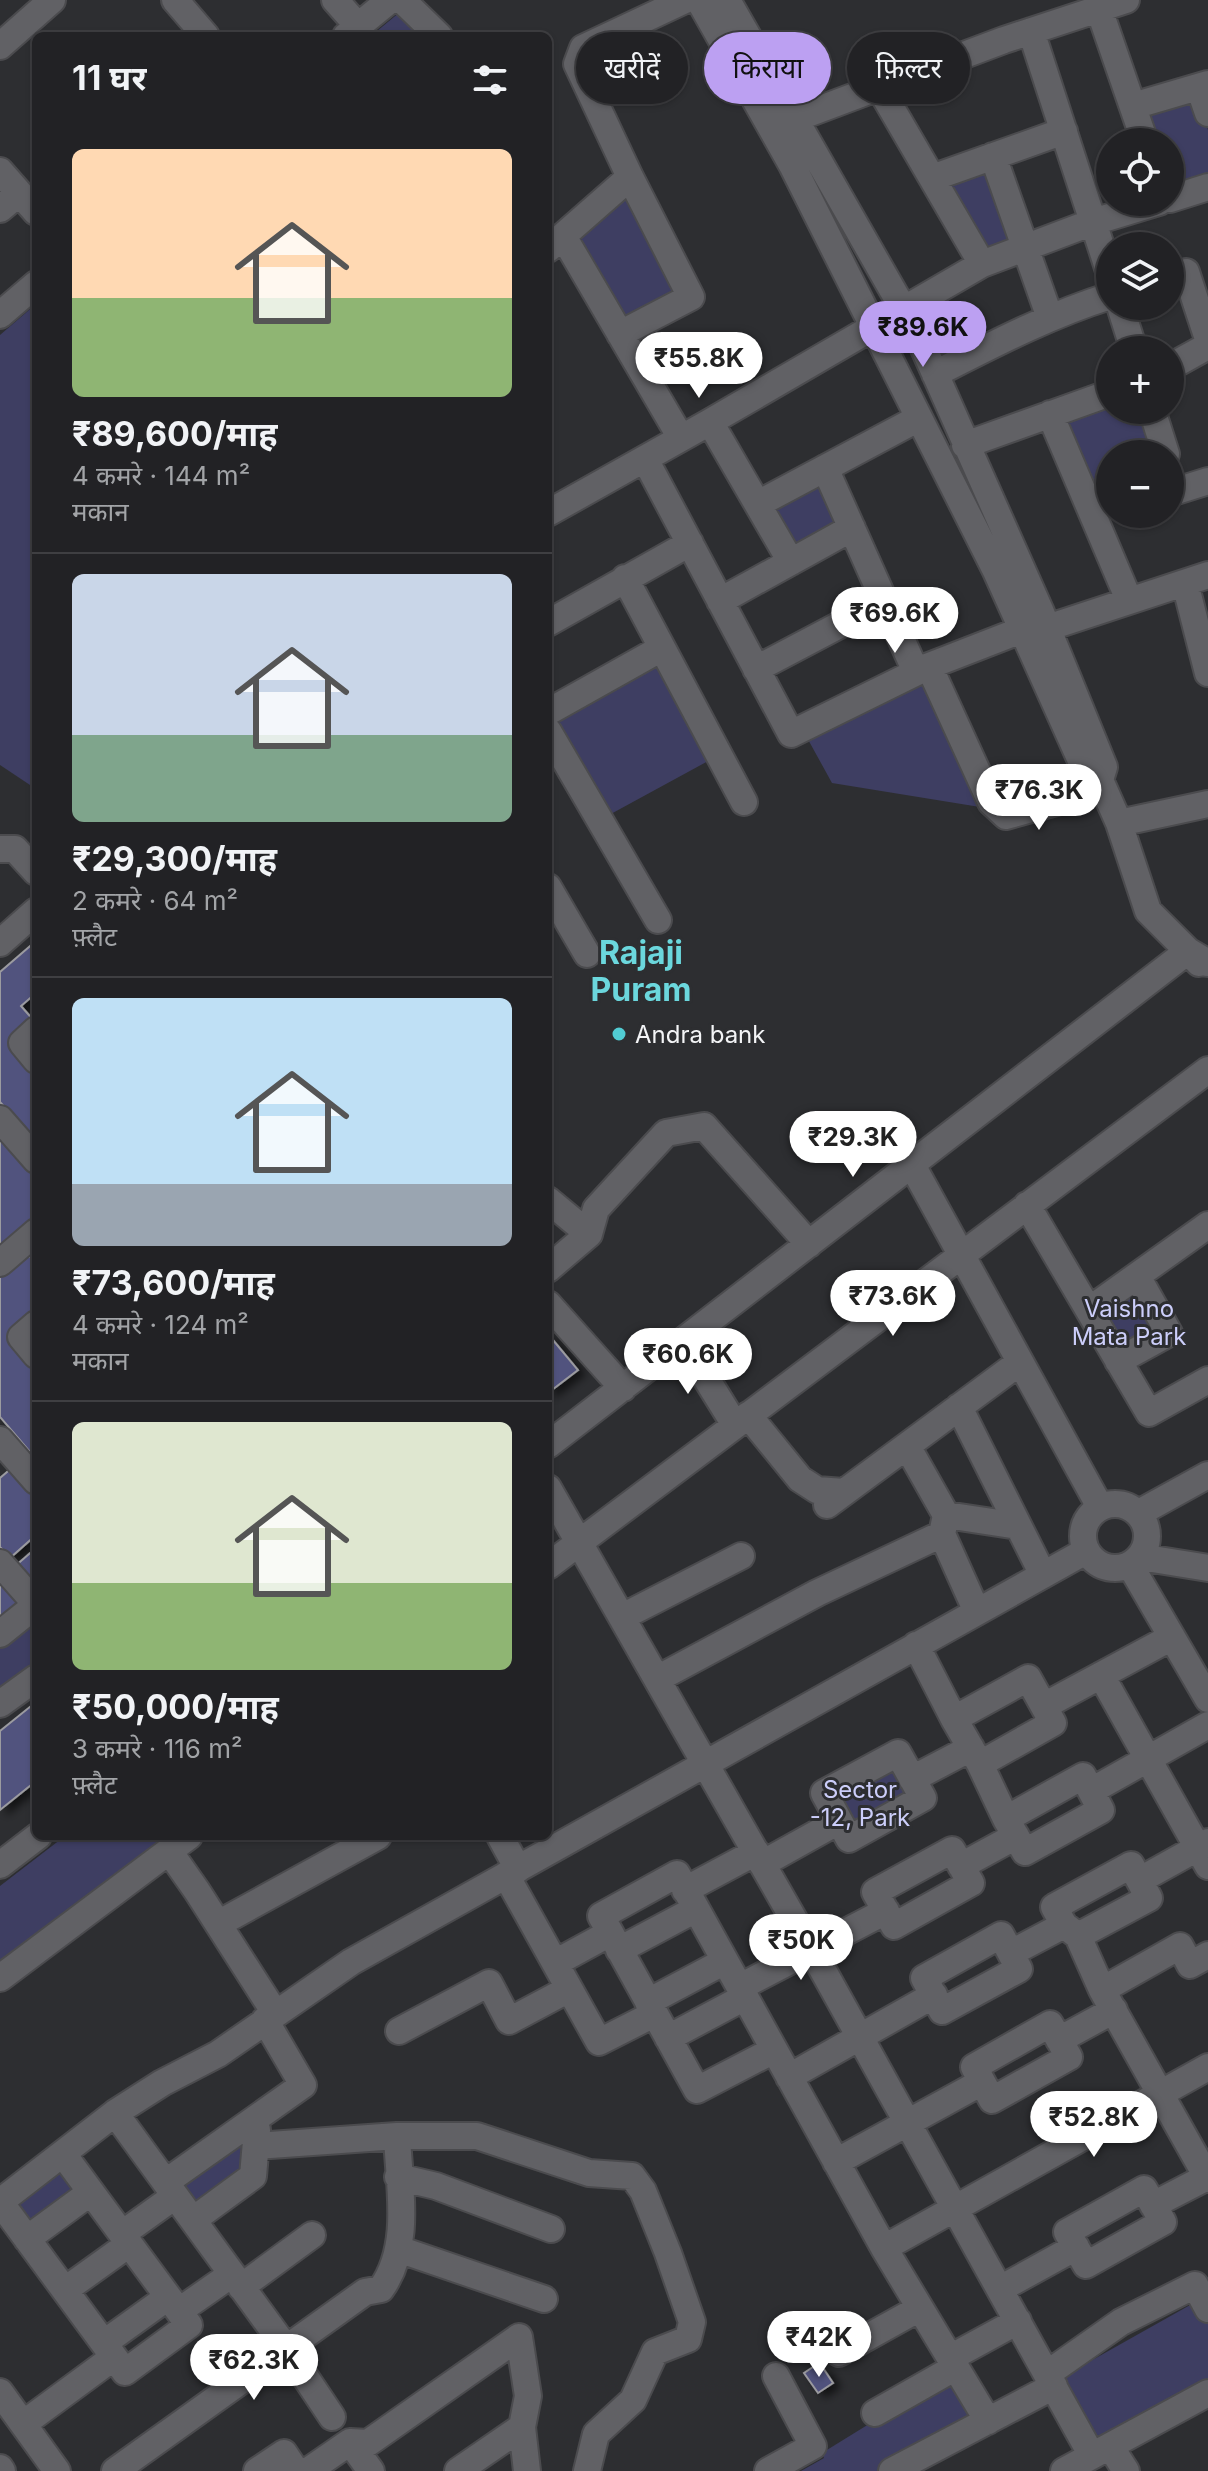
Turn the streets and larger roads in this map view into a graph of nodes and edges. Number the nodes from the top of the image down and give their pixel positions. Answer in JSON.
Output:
{"nodes":[{"id":1,"x":175,"y":0,"type":"edge"},
{"id":2,"x":335,"y":0,"type":"edge"},
{"id":3,"x":390,"y":0,"type":"edge"},
{"id":4,"x":402,"y":0,"type":"edge"},
{"id":5,"x":685,"y":0,"type":"edge"},
{"id":6,"x":699,"y":0,"type":"edge"},
{"id":7,"x":727,"y":0,"type":"edge"},
{"id":8,"x":1126,"y":0,"type":"edge"},
{"id":9,"x":37,"y":5,"type":"edge"},
{"id":10,"x":1066,"y":9,"type":"edge"},
{"id":11,"x":1099,"y":9,"type":"junction"},
{"id":12,"x":352,"y":31,"type":"edge"},
{"id":13,"x":1031,"y":31,"type":"junction"},
{"id":14,"x":197,"y":32,"type":"edge"},
{"id":15,"x":435,"y":32,"type":"edge"},
{"id":16,"x":0,"y":46,"type":"edge"},
{"id":17,"x":970,"y":53,"type":"edge"},
{"id":18,"x":1204,"y":86,"type":"edge"},
{"id":19,"x":847,"y":99,"type":"edge"},
{"id":20,"x":889,"y":104,"type":"edge"},
{"id":21,"x":1133,"y":106,"type":"junction"},
{"id":22,"x":1208,"y":113,"type":"edge"},
{"id":23,"x":782,"y":123,"type":"junction"},
{"id":24,"x":1140,"y":128,"type":"edge"},
{"id":25,"x":1064,"y":131,"type":"junction"},
{"id":26,"x":993,"y":156,"type":"junction"},
{"id":27,"x":0,"y":171,"type":"edge"},
{"id":28,"x":630,"y":177,"type":"junction"},
{"id":29,"x":932,"y":178,"type":"junction"},
{"id":30,"x":1208,"y":187,"type":"edge"},
{"id":31,"x":1184,"y":195,"type":"edge"},
{"id":32,"x":18,"y":205,"type":"edge"},
{"id":33,"x":1113,"y":216,"type":"edge"},
{"id":34,"x":1093,"y":222,"type":"junction"},
{"id":35,"x":1096,"y":232,"type":"edge"},
{"id":36,"x":556,"y":243,"type":"edge"},
{"id":37,"x":1025,"y":248,"type":"junction"},
{"id":38,"x":982,"y":264,"type":"junction"},
{"id":39,"x":1188,"y":271,"type":"edge"},
{"id":40,"x":32,"y":287,"type":"edge"},
{"id":41,"x":1096,"y":300,"type":"edge"},
{"id":42,"x":905,"y":309,"type":"junction"},
{"id":43,"x":0,"y":315,"type":"edge"},
{"id":44,"x":1050,"y":318,"type":"junction"},
{"id":45,"x":874,"y":327,"type":"junction"},
{"id":46,"x":620,"y":334,"type":"junction"},
{"id":47,"x":1208,"y":339,"type":"edge"},
{"id":48,"x":1208,"y":346,"type":"edge"},
{"id":49,"x":1184,"y":359,"type":"edge"},
{"id":50,"x":935,"y":374,"type":"junction"},
{"id":51,"x":1096,"y":398,"type":"edge"},
{"id":52,"x":1050,"y":414,"type":"junction"},
{"id":53,"x":919,"y":418,"type":"junction"},
{"id":54,"x":710,"y":422,"type":"junction"},
{"id":55,"x":681,"y":438,"type":"junction"},
{"id":56,"x":965,"y":445,"type":"junction"},
{"id":57,"x":645,"y":459,"type":"junction"},
{"id":58,"x":825,"y":468,"type":"junction"},
{"id":59,"x":1208,"y":481,"type":"edge"},
{"id":60,"x":1184,"y":483,"type":"edge"},
{"id":61,"x":1096,"y":502,"type":"edge"},
{"id":62,"x":758,"y":504,"type":"junction"},
{"id":63,"x":552,"y":511,"type":"edge"},
{"id":64,"x":852,"y":528,"type":"junction"},
{"id":65,"x":1106,"y":528,"type":"edge"},
{"id":66,"x":690,"y":543,"type":"junction"},
{"id":67,"x":791,"y":562,"type":"junction"},
{"id":68,"x":625,"y":578,"type":"junction"},
{"id":69,"x":1196,"y":579,"type":"edge"},
{"id":70,"x":1129,"y":600,"type":"junction"},
{"id":71,"x":720,"y":601,"type":"junction"},
{"id":72,"x":885,"y":601,"type":"junction"},
{"id":73,"x":552,"y":621,"type":"edge"},
{"id":74,"x":1036,"y":629,"type":"junction"},
{"id":75,"x":662,"y":648,"type":"junction"},
{"id":76,"x":756,"y":669,"type":"junction"},
{"id":77,"x":922,"y":669,"type":"junction"},
{"id":78,"x":1208,"y":673,"type":"edge"},
{"id":79,"x":552,"y":710,"type":"edge"},
{"id":80,"x":552,"y":738,"type":"edge"},
{"id":81,"x":1102,"y":785,"type":"junction"},
{"id":82,"x":744,"y":802,"type":"dead end"},
{"id":83,"x":1208,"y":804,"type":"edge"},
{"id":84,"x":1119,"y":823,"type":"junction"},
{"id":85,"x":0,"y":849,"type":"edge"},
{"id":86,"x":32,"y":868,"type":"edge"},
{"id":87,"x":552,"y":901,"type":"edge"},
{"id":88,"x":32,"y":915,"type":"edge"},
{"id":89,"x":658,"y":920,"type":"dead end"},
{"id":90,"x":0,"y":943,"type":"edge"},
{"id":91,"x":587,"y":954,"type":"dead end"},
{"id":92,"x":1198,"y":957,"type":"edge"},
{"id":93,"x":1208,"y":973,"type":"edge"},
{"id":94,"x":32,"y":1034,"type":"edge"},
{"id":95,"x":32,"y":1055,"type":"edge"},
{"id":96,"x":1208,"y":1070,"type":"edge"},
{"id":97,"x":0,"y":1119,"type":"edge"},
{"id":98,"x":32,"y":1155,"type":"edge"},
{"id":99,"x":912,"y":1165,"type":"junction"},
{"id":100,"x":552,"y":1203,"type":"edge"},
{"id":101,"x":1027,"y":1205,"type":"junction"},
{"id":102,"x":1208,"y":1225,"type":"edge"},
{"id":103,"x":589,"y":1234,"type":"junction"},
{"id":104,"x":32,"y":1242,"type":"edge"},
{"id":105,"x":809,"y":1244,"type":"junction"},
{"id":106,"x":961,"y":1255,"type":"junction"},
{"id":107,"x":0,"y":1263,"type":"edge"},
{"id":108,"x":552,"y":1266,"type":"edge"},
{"id":109,"x":1137,"y":1276,"type":"junction"},
{"id":110,"x":552,"y":1308,"type":"edge"},
{"id":111,"x":1089,"y":1310,"type":"junction"},
{"id":112,"x":32,"y":1327,"type":"edge"},
{"id":113,"x":683,"y":1341,"type":"junction"},
{"id":114,"x":32,"y":1350,"type":"edge"},
{"id":115,"x":1118,"y":1361,"type":"junction"},
{"id":116,"x":1020,"y":1362,"type":"junction"},
{"id":117,"x":1208,"y":1380,"type":"edge"},
{"id":118,"x":623,"y":1388,"type":"junction"},
{"id":119,"x":959,"y":1407,"type":"junction"},
{"id":120,"x":741,"y":1420,"type":"junction"},
{"id":121,"x":552,"y":1442,"type":"edge"},
{"id":122,"x":907,"y":1446,"type":"junction"},
{"id":123,"x":3,"y":1449,"type":"edge"},
{"id":124,"x":1208,"y":1475,"type":"edge"},
{"id":125,"x":32,"y":1477,"type":"edge"},
{"id":126,"x":552,"y":1495,"type":"edge"},
{"id":127,"x":1100,"y":1507,"type":"junction"},
{"id":128,"x":1139,"y":1513,"type":"junction"},
{"id":129,"x":944,"y":1524,"type":"junction"},
{"id":130,"x":1018,"y":1526,"type":"junction"},
{"id":131,"x":579,"y":1542,"type":"junction"},
{"id":132,"x":1086,"y":1551,"type":"junction"},
{"id":133,"x":741,"y":1556,"type":"dead end"},
{"id":134,"x":1135,"y":1561,"type":"junction"},
{"id":135,"x":0,"y":1563,"type":"edge"},
{"id":136,"x":552,"y":1563,"type":"edge"},
{"id":137,"x":1208,"y":1568,"type":"edge"},
{"id":138,"x":1043,"y":1575,"type":"junction"},
{"id":139,"x":32,"y":1599,"type":"edge"},
{"id":140,"x":32,"y":1607,"type":"edge"},
{"id":141,"x":977,"y":1612,"type":"junction"},
{"id":142,"x":622,"y":1617,"type":"junction"},
{"id":143,"x":0,"y":1634,"type":"edge"},
{"id":144,"x":1172,"y":1637,"type":"junction"},
{"id":145,"x":916,"y":1645,"type":"junction"},
{"id":146,"x":1101,"y":1675,"type":"junction"},
{"id":147,"x":657,"y":1679,"type":"junction"},
{"id":148,"x":32,"y":1681,"type":"edge"},
{"id":149,"x":1204,"y":1686,"type":"edge"},
{"id":150,"x":0,"y":1704,"type":"edge"},
{"id":151,"x":1044,"y":1706,"type":"junction"},
{"id":152,"x":954,"y":1719,"type":"junction"},
{"id":153,"x":1208,"y":1725,"type":"edge"},
{"id":154,"x":975,"y":1756,"type":"junction"},
{"id":155,"x":1148,"y":1759,"type":"junction"},
{"id":156,"x":705,"y":1763,"type":"junction"},
{"id":157,"x":912,"y":1779,"type":"junction"},
{"id":158,"x":1091,"y":1791,"type":"junction"},
{"id":159,"x":839,"y":1821,"type":"junction"},
{"id":160,"x":1011,"y":1828,"type":"junction"},
{"id":161,"x":33,"y":1840,"type":"edge"},
{"id":162,"x":371,"y":1840,"type":"edge"},
{"id":163,"x":501,"y":1840,"type":"edge"},
{"id":164,"x":179,"y":1844,"type":"edge"},
{"id":165,"x":1205,"y":1852,"type":"edge"},
{"id":166,"x":759,"y":1858,"type":"junction"},
{"id":167,"x":0,"y":1865,"type":"edge"},
{"id":168,"x":961,"y":1866,"type":"junction"},
{"id":169,"x":512,"y":1872,"type":"junction"},
{"id":170,"x":1140,"y":1880,"type":"junction"},
{"id":171,"x":691,"y":1899,"type":"junction"},
{"id":172,"x":886,"y":1911,"type":"junction"},
{"id":173,"x":218,"y":1924,"type":"junction"},
{"id":174,"x":1071,"y":1931,"type":"junction"},
{"id":175,"x":615,"y":1942,"type":"junction"},
{"id":176,"x":812,"y":1950,"type":"junction"},
{"id":177,"x":1011,"y":1953,"type":"junction"},
{"id":178,"x":1208,"y":1955,"type":"edge"},
{"id":179,"x":725,"y":1961,"type":"junction"},
{"id":180,"x":555,"y":1963,"type":"junction"},
{"id":181,"x":0,"y":1978,"type":"edge"},
{"id":182,"x":569,"y":1989,"type":"junction"},
{"id":183,"x":742,"y":1992,"type":"junction"},
{"id":184,"x":934,"y":1995,"type":"junction"},
{"id":185,"x":1108,"y":2000,"type":"junction"},
{"id":186,"x":651,"y":2008,"type":"junction"},
{"id":187,"x":270,"y":2017,"type":"junction"},
{"id":188,"x":399,"y":2031,"type":"dead end"},
{"id":189,"x":668,"y":2038,"type":"junction"},
{"id":190,"x":861,"y":2038,"type":"junction"},
{"id":191,"x":1059,"y":2040,"type":"junction"},
{"id":192,"x":774,"y":2050,"type":"junction"},
{"id":193,"x":1208,"y":2067,"type":"edge"},
{"id":194,"x":789,"y":2077,"type":"junction"},
{"id":195,"x":982,"y":2082,"type":"junction"},
{"id":196,"x":1160,"y":2094,"type":"junction"},
{"id":197,"x":115,"y":2113,"type":"junction"},
{"id":198,"x":259,"y":2116,"type":"junction"},
{"id":199,"x":907,"y":2122,"type":"junction"},
{"id":200,"x":397,"y":2136,"type":"junction"},
{"id":201,"x":256,"y":2146,"type":"junction"},
{"id":202,"x":63,"y":2154,"type":"junction"},
{"id":203,"x":836,"y":2162,"type":"junction"},
{"id":204,"x":398,"y":2177,"type":"junction"},
{"id":205,"x":1208,"y":2178,"type":"edge"},
{"id":206,"x":171,"y":2189,"type":"junction"},
{"id":207,"x":91,"y":2192,"type":"junction"},
{"id":208,"x":0,"y":2202,"type":"edge"},
{"id":209,"x":1153,"y":2205,"type":"junction"},
{"id":210,"x":955,"y":2208,"type":"junction"},
{"id":211,"x":193,"y":2220,"type":"junction"},
{"id":212,"x":551,"y":2229,"type":"dead end"},
{"id":213,"x":312,"y":2235,"type":"dead end"},
{"id":214,"x":27,"y":2239,"type":"junction"},
{"id":215,"x":125,"y":2239,"type":"junction"},
{"id":216,"x":1076,"y":2247,"type":"junction"},
{"id":217,"x":884,"y":2248,"type":"junction"},
{"id":218,"x":398,"y":2249,"type":"junction"},
{"id":219,"x":237,"y":2281,"type":"junction"},
{"id":220,"x":1000,"y":2289,"type":"junction"},
{"id":221,"x":65,"y":2290,"type":"junction"},
{"id":222,"x":1205,"y":2296,"type":"edge"},
{"id":223,"x":544,"y":2299,"type":"dead end"},
{"id":224,"x":173,"y":2304,"type":"junction"},
{"id":225,"x":920,"y":2308,"type":"junction"},
{"id":226,"x":1018,"y":2321,"type":"junction"},
{"id":227,"x":286,"y":2348,"type":"junction"},
{"id":228,"x":109,"y":2350,"type":"junction"},
{"id":229,"x":839,"y":2353,"type":"dead end"},
{"id":230,"x":953,"y":2363,"type":"junction"},
{"id":231,"x":776,"y":2376,"type":"dead end"},
{"id":232,"x":1050,"y":2380,"type":"junction"},
{"id":233,"x":0,"y":2392,"type":"edge"},
{"id":234,"x":1208,"y":2393,"type":"edge"},
{"id":235,"x":875,"y":2413,"type":"dead end"},
{"id":236,"x":332,"y":2417,"type":"dead end"},
{"id":237,"x":988,"y":2421,"type":"junction"},
{"id":238,"x":23,"y":2424,"type":"junction"},
{"id":239,"x":522,"y":2427,"type":"junction"},
{"id":240,"x":350,"y":2442,"type":"junction"},
{"id":241,"x":1101,"y":2451,"type":"junction"},
{"id":242,"x":776,"y":2469,"type":"edge"},
{"id":243,"x":57,"y":2471,"type":"edge"},
{"id":244,"x":115,"y":2471,"type":"edge"},
{"id":245,"x":257,"y":2471,"type":"edge"},
{"id":246,"x":296,"y":2471,"type":"edge"},
{"id":247,"x":308,"y":2471,"type":"edge"},
{"id":248,"x":371,"y":2471,"type":"edge"},
{"id":249,"x":458,"y":2471,"type":"edge"},
{"id":250,"x":527,"y":2471,"type":"edge"},
{"id":251,"x":587,"y":2471,"type":"edge"},
{"id":252,"x":892,"y":2471,"type":"edge"},
{"id":253,"x":1064,"y":2471,"type":"edge"},
{"id":254,"x":1126,"y":2471,"type":"edge"}],
"edges":[{"from":1,"to":14,"type":"street"},
{"from":2,"to":12,"type":"street"},
{"from":3,"to":12,"type":"street"},
{"from":4,"to":15,"type":"street"},
{"from":5,"to":28,"type":"street"},
{"from":6,"to":23,"type":"street"},
{"from":7,"to":23,"type":"street"},
{"from":8,"to":11,"type":"street"},
{"from":9,"to":16,"type":"street"},
{"from":10,"to":11,"type":"street"},
{"from":10,"to":13,"type":"street"},
{"from":11,"to":21,"type":"street"},
{"from":13,"to":17,"type":"street"},
{"from":13,"to":25,"type":"street"},
{"from":18,"to":21,"type":"street"},
{"from":18,"to":22,"type":"street"},
{"from":19,"to":23,"type":"street"},
{"from":20,"to":29,"type":"street"},
{"from":21,"to":24,"type":"street"},
{"from":23,"to":42,"type":"street"},
{"from":23,"to":45,"type":"street"},
{"from":25,"to":26,"type":"street"},
{"from":25,"to":34,"type":"street"},
{"from":26,"to":29,"type":"street"},
{"from":26,"to":37,"type":"street"},
{"from":27,"to":32,"type":"street"},
{"from":28,"to":36,"type":"street"},
{"from":28,"to":46,"type":"street"},
{"from":29,"to":38,"type":"street"},
{"from":30,"to":31,"type":"street"},
{"from":33,"to":34,"type":"street"},
{"from":34,"to":35,"type":"street"},
{"from":34,"to":37,"type":"street"},
{"from":36,"to":46,"type":"street"},
{"from":37,"to":38,"type":"street"},
{"from":37,"to":44,"type":"street"},
{"from":38,"to":42,"type":"street"},
{"from":39,"to":47,"type":"street"},
{"from":40,"to":43,"type":"street"},
{"from":41,"to":44,"type":"street"},
{"from":42,"to":45,"type":"street"},
{"from":42,"to":50,"type":"street"},
{"from":44,"to":50,"type":"street"},
{"from":45,"to":53,"type":"street"},
{"from":45,"to":54,"type":"street"},
{"from":46,"to":55,"type":"street"},
{"from":48,"to":49,"type":"street"},
{"from":50,"to":56,"type":"street"},
{"from":51,"to":52,"type":"street"},
{"from":52,"to":56,"type":"street"},
{"from":52,"to":61,"type":"street"},
{"from":53,"to":58,"type":"street"},
{"from":53,"to":74,"type":"street"},
{"from":54,"to":55,"type":"street"},
{"from":54,"to":62,"type":"street"},
{"from":55,"to":57,"type":"street"},
{"from":56,"to":74,"type":"street"},
{"from":57,"to":63,"type":"street"},
{"from":57,"to":66,"type":"street"},
{"from":58,"to":62,"type":"street"},
{"from":58,"to":64,"type":"street"},
{"from":59,"to":60,"type":"street"},
{"from":62,"to":67,"type":"street"},
{"from":64,"to":67,"type":"street"},
{"from":64,"to":72,"type":"street"},
{"from":65,"to":70,"type":"street"},
{"from":66,"to":68,"type":"street"},
{"from":66,"to":71,"type":"street"},
{"from":67,"to":71,"type":"street"},
{"from":68,"to":73,"type":"street"},
{"from":68,"to":75,"type":"street"},
{"from":69,"to":70,"type":"street"},
{"from":69,"to":78,"type":"street"},
{"from":70,"to":74,"type":"street"},
{"from":71,"to":76,"type":"street"},
{"from":72,"to":76,"type":"street"},
{"from":72,"to":77,"type":"street"},
{"from":74,"to":77,"type":"street"},
{"from":74,"to":81,"type":"street"},
{"from":75,"to":79,"type":"street"},
{"from":75,"to":82,"type":"street"},
{"from":76,"to":77,"type":"street"},
{"from":77,"to":81,"type":"street"},
{"from":80,"to":89,"type":"street"},
{"from":81,"to":84,"type":"street"},
{"from":83,"to":84,"type":"street"},
{"from":84,"to":92,"type":"street"},
{"from":85,"to":86,"type":"street"},
{"from":87,"to":91,"type":"street"},
{"from":88,"to":90,"type":"street"},
{"from":92,"to":93,"type":"street"},
{"from":92,"to":99,"type":"street"},
{"from":94,"to":95,"type":"street"},
{"from":96,"to":101,"type":"street"},
{"from":97,"to":98,"type":"street"},
{"from":99,"to":105,"type":"street"},
{"from":99,"to":106,"type":"street"},
{"from":100,"to":103,"type":"street"},
{"from":101,"to":106,"type":"street"},
{"from":101,"to":111,"type":"street"},
{"from":102,"to":109,"type":"street"},
{"from":103,"to":105,"type":"street"},
{"from":103,"to":108,"type":"street"},
{"from":104,"to":107,"type":"street"},
{"from":105,"to":113,"type":"street"},
{"from":106,"to":116,"type":"street"},
{"from":106,"to":120,"type":"street"},
{"from":109,"to":111,"type":"street"},
{"from":109,"to":115,"type":"street"},
{"from":110,"to":118,"type":"street"},
{"from":111,"to":115,"type":"street"},
{"from":112,"to":114,"type":"street"},
{"from":113,"to":118,"type":"street"},
{"from":113,"to":120,"type":"street"},
{"from":115,"to":117,"type":"street"},
{"from":116,"to":119,"type":"street"},
{"from":116,"to":127,"type":"street"},
{"from":118,"to":121,"type":"street"},
{"from":119,"to":122,"type":"street"},
{"from":119,"to":130,"type":"street"},
{"from":120,"to":122,"type":"street"},
{"from":120,"to":131,"type":"street"},
{"from":122,"to":129,"type":"street"},
{"from":123,"to":125,"type":"street"},
{"from":124,"to":128,"type":"street"},
{"from":126,"to":131,"type":"street"},
{"from":127,"to":128,"type":"street"},
{"from":127,"to":132,"type":"street"},
{"from":128,"to":134,"type":"street"},
{"from":129,"to":130,"type":"street"},
{"from":129,"to":141,"type":"street"},
{"from":129,"to":147,"type":"street"},
{"from":130,"to":138,"type":"street"},
{"from":131,"to":136,"type":"street"},
{"from":131,"to":142,"type":"street"},
{"from":132,"to":134,"type":"street"},
{"from":132,"to":138,"type":"street"},
{"from":133,"to":142,"type":"street"},
{"from":134,"to":137,"type":"street"},
{"from":134,"to":144,"type":"street"},
{"from":135,"to":139,"type":"street"},
{"from":138,"to":141,"type":"street"},
{"from":140,"to":143,"type":"street"},
{"from":141,"to":145,"type":"street"},
{"from":142,"to":147,"type":"street"},
{"from":144,"to":146,"type":"street"},
{"from":144,"to":149,"type":"street"},
{"from":145,"to":152,"type":"street"},
{"from":145,"to":156,"type":"street"},
{"from":146,"to":151,"type":"street"},
{"from":146,"to":155,"type":"street"},
{"from":147,"to":156,"type":"street"},
{"from":148,"to":150,"type":"street"},
{"from":151,"to":152,"type":"street"},
{"from":151,"to":154,"type":"street"},
{"from":152,"to":154,"type":"street"},
{"from":153,"to":155,"type":"street"},
{"from":154,"to":157,"type":"street"},
{"from":154,"to":160,"type":"street"},
{"from":155,"to":158,"type":"street"},
{"from":155,"to":165,"type":"street"},
{"from":156,"to":166,"type":"street"},
{"from":156,"to":169,"type":"street"},
{"from":157,"to":159,"type":"street"},
{"from":157,"to":159,"type":"street"},
{"from":158,"to":160,"type":"street"},
{"from":158,"to":160,"type":"street"},
{"from":159,"to":166,"type":"street"},
{"from":160,"to":168,"type":"street"},
{"from":161,"to":167,"type":"street"},
{"from":162,"to":173,"type":"street"},
{"from":163,"to":169,"type":"street"},
{"from":164,"to":173,"type":"street"},
{"from":164,"to":181,"type":"street"},
{"from":165,"to":170,"type":"street"},
{"from":166,"to":171,"type":"street"},
{"from":166,"to":176,"type":"street"},
{"from":168,"to":172,"type":"street"},
{"from":168,"to":172,"type":"street"},
{"from":169,"to":180,"type":"street"},
{"from":169,"to":187,"type":"street"},
{"from":170,"to":174,"type":"street"},
{"from":170,"to":174,"type":"street"},
{"from":171,"to":175,"type":"street"},
{"from":171,"to":175,"type":"street"},
{"from":171,"to":179,"type":"street"},
{"from":172,"to":176,"type":"street"},
{"from":173,"to":187,"type":"street"},
{"from":174,"to":177,"type":"street"},
{"from":174,"to":185,"type":"street"},
{"from":175,"to":180,"type":"street"},
{"from":175,"to":186,"type":"street"},
{"from":176,"to":183,"type":"street"},
{"from":176,"to":190,"type":"street"},
{"from":177,"to":184,"type":"street"},
{"from":177,"to":184,"type":"street"},
{"from":178,"to":185,"type":"street"},
{"from":179,"to":183,"type":"street"},
{"from":179,"to":186,"type":"street"},
{"from":180,"to":182,"type":"street"},
{"from":182,"to":186,"type":"street"},
{"from":182,"to":188,"type":"street"},
{"from":183,"to":189,"type":"street"},
{"from":183,"to":192,"type":"street"},
{"from":184,"to":190,"type":"street"},
{"from":185,"to":191,"type":"street"},
{"from":185,"to":196,"type":"street"},
{"from":186,"to":189,"type":"street"},
{"from":187,"to":197,"type":"street"},
{"from":187,"to":198,"type":"street"},
{"from":189,"to":192,"type":"street"},
{"from":190,"to":194,"type":"street"},
{"from":190,"to":199,"type":"street"},
{"from":191,"to":195,"type":"street"},
{"from":191,"to":195,"type":"street"},
{"from":192,"to":194,"type":"street"},
{"from":193,"to":196,"type":"street"},
{"from":194,"to":203,"type":"street"},
{"from":195,"to":199,"type":"street"},
{"from":196,"to":205,"type":"street"},
{"from":196,"to":210,"type":"street"},
{"from":197,"to":202,"type":"street"},
{"from":197,"to":206,"type":"street"},
{"from":198,"to":201,"type":"street"},
{"from":198,"to":206,"type":"street"},
{"from":199,"to":203,"type":"street"},
{"from":199,"to":210,"type":"street"},
{"from":200,"to":201,"type":"street"},
{"from":200,"to":204,"type":"street"},
{"from":200,"to":251,"type":"street"},
{"from":201,"to":211,"type":"street"},
{"from":202,"to":207,"type":"street"},
{"from":202,"to":208,"type":"street"},
{"from":203,"to":217,"type":"street"},
{"from":204,"to":212,"type":"street"},
{"from":204,"to":218,"type":"street"},
{"from":205,"to":209,"type":"street"},
{"from":206,"to":211,"type":"street"},
{"from":206,"to":215,"type":"street"},
{"from":207,"to":214,"type":"street"},
{"from":207,"to":215,"type":"street"},
{"from":208,"to":214,"type":"street"},
{"from":209,"to":216,"type":"street"},
{"from":209,"to":216,"type":"street"},
{"from":210,"to":217,"type":"street"},
{"from":210,"to":220,"type":"street"},
{"from":211,"to":219,"type":"street"},
{"from":213,"to":219,"type":"street"},
{"from":214,"to":221,"type":"street"},
{"from":215,"to":221,"type":"street"},
{"from":215,"to":224,"type":"street"},
{"from":216,"to":220,"type":"street"},
{"from":217,"to":225,"type":"street"},
{"from":218,"to":223,"type":"street"},
{"from":218,"to":227,"type":"street"},
{"from":219,"to":224,"type":"street"},
{"from":219,"to":227,"type":"street"},
{"from":220,"to":226,"type":"street"},
{"from":221,"to":228,"type":"street"},
{"from":222,"to":232,"type":"street"},
{"from":224,"to":228,"type":"street"},
{"from":224,"to":228,"type":"street"},
{"from":225,"to":229,"type":"street"},
{"from":225,"to":230,"type":"street"},
{"from":226,"to":230,"type":"street"},
{"from":226,"to":232,"type":"street"},
{"from":227,"to":236,"type":"street"},
{"from":227,"to":244,"type":"street"},
{"from":228,"to":238,"type":"street"},
{"from":230,"to":235,"type":"street"},
{"from":230,"to":237,"type":"street"},
{"from":231,"to":242,"type":"street"},
{"from":232,"to":237,"type":"street"},
{"from":232,"to":241,"type":"street"},
{"from":233,"to":238,"type":"street"},
{"from":234,"to":241,"type":"street"},
{"from":237,"to":252,"type":"street"},
{"from":238,"to":243,"type":"street"},
{"from":239,"to":240,"type":"street"},
{"from":239,"to":249,"type":"street"},
{"from":239,"to":250,"type":"street"},
{"from":240,"to":247,"type":"street"},
{"from":240,"to":248,"type":"street"},
{"from":241,"to":253,"type":"street"},
{"from":241,"to":254,"type":"street"},
{"from":245,"to":246,"type":"street"}]}
